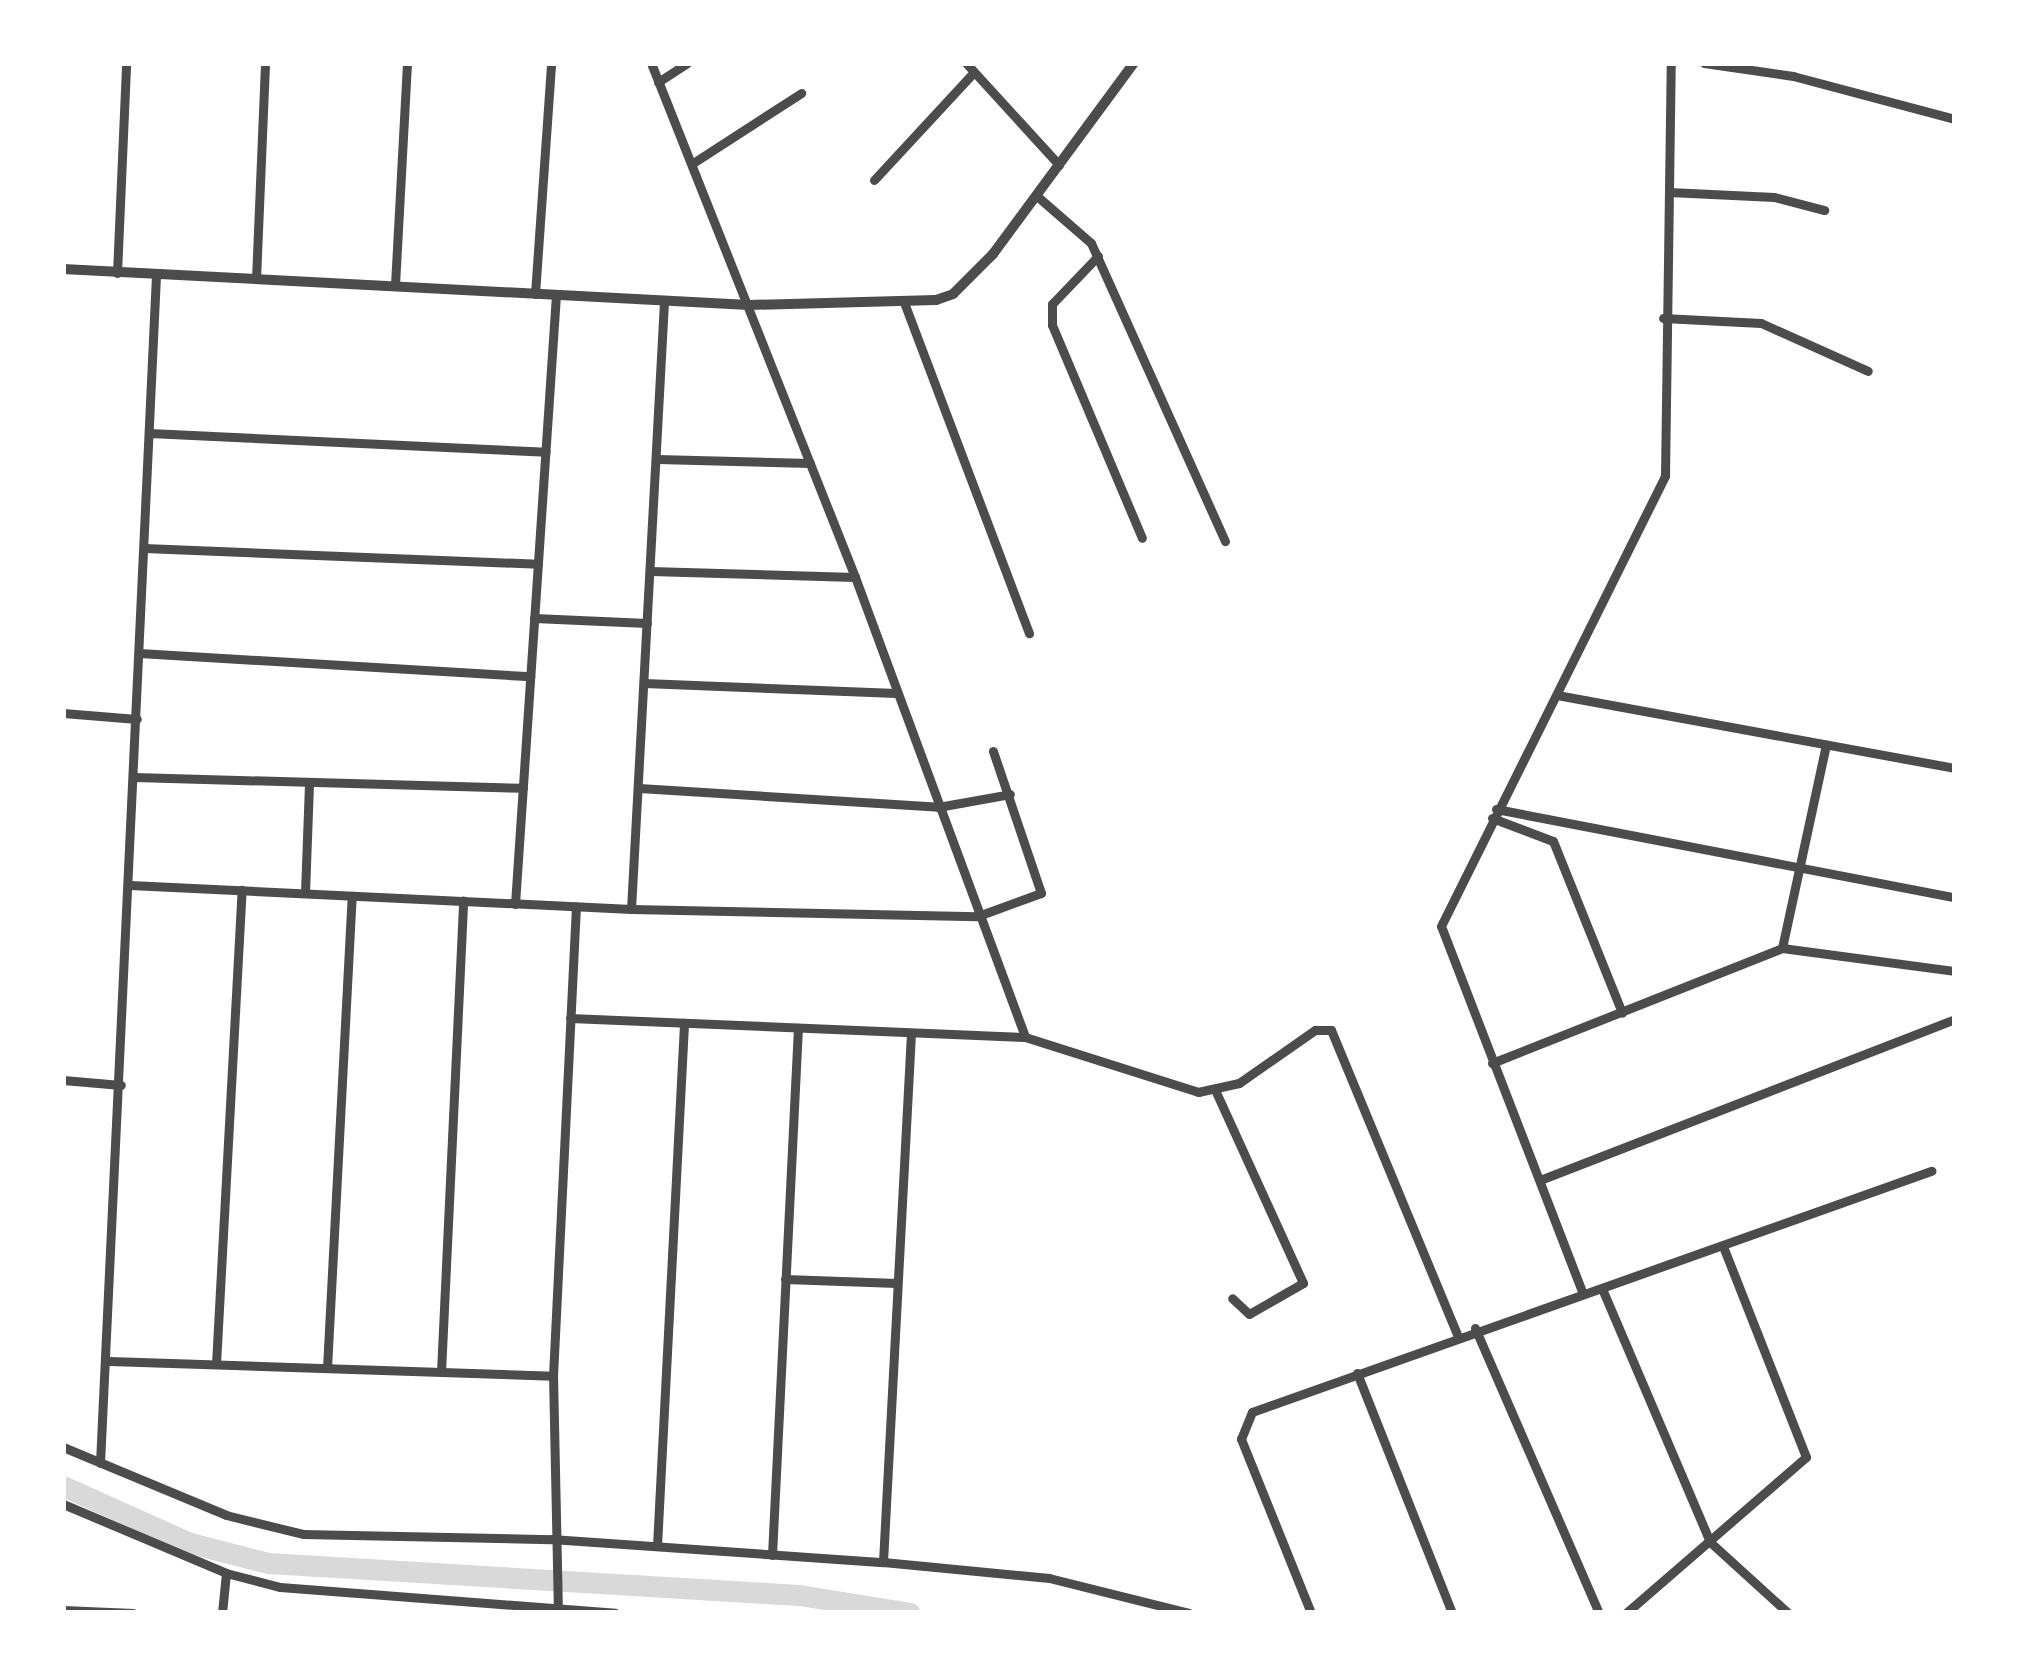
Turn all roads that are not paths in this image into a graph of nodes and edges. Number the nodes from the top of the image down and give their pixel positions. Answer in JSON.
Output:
{"nodes":[{"id":1,"x":126,"y":63,"type":"edge"},
{"id":2,"x":265,"y":63,"type":"edge"},
{"id":3,"x":407,"y":63,"type":"edge"},
{"id":4,"x":551,"y":63,"type":"edge"},
{"id":5,"x":651,"y":63,"type":"edge"},
{"id":6,"x":687,"y":63,"type":"edge"},
{"id":7,"x":1134,"y":63,"type":"edge"},
{"id":8,"x":1671,"y":63,"type":"edge"},
{"id":9,"x":1704,"y":63,"type":"edge"},
{"id":10,"x":970,"y":68,"type":"edge"},
{"id":11,"x":658,"y":82,"type":"junction"},
{"id":12,"x":802,"y":93,"type":"dead end"},
{"id":13,"x":1955,"y":119,"type":"edge"},
{"id":14,"x":693,"y":163,"type":"junction"},
{"id":15,"x":1059,"y":165,"type":"junction"},
{"id":16,"x":874,"y":180,"type":"dead end"},
{"id":17,"x":1669,"y":192,"type":"junction"},
{"id":18,"x":1038,"y":197,"type":"junction"},
{"id":19,"x":1824,"y":210,"type":"dead end"},
{"id":20,"x":1098,"y":256,"type":"junction"},
{"id":21,"x":63,"y":269,"type":"edge"},
{"id":22,"x":117,"y":273,"type":"junction"},
{"id":23,"x":156,"y":274,"type":"junction"},
{"id":24,"x":256,"y":279,"type":"junction"},
{"id":25,"x":395,"y":285,"type":"junction"},
{"id":26,"x":535,"y":294,"type":"junction"},
{"id":27,"x":556,"y":295,"type":"junction"},
{"id":28,"x":664,"y":301,"type":"junction"},
{"id":29,"x":748,"y":305,"type":"junction"},
{"id":30,"x":905,"y":305,"type":"junction"},
{"id":31,"x":1664,"y":318,"type":"junction"},
{"id":32,"x":1868,"y":371,"type":"dead end"},
{"id":33,"x":149,"y":433,"type":"junction"},
{"id":34,"x":546,"y":452,"type":"junction"},
{"id":35,"x":656,"y":459,"type":"junction"},
{"id":36,"x":810,"y":463,"type":"junction"},
{"id":37,"x":1142,"y":538,"type":"dead end"},
{"id":38,"x":1225,"y":541,"type":"dead end"},
{"id":39,"x":144,"y":548,"type":"junction"},
{"id":40,"x":538,"y":565,"type":"junction"},
{"id":41,"x":650,"y":571,"type":"junction"},
{"id":42,"x":855,"y":577,"type":"junction"},
{"id":43,"x":533,"y":618,"type":"junction"},
{"id":44,"x":647,"y":623,"type":"junction"},
{"id":45,"x":1029,"y":634,"type":"dead end"},
{"id":46,"x":139,"y":653,"type":"junction"},
{"id":47,"x":530,"y":676,"type":"junction"},
{"id":48,"x":644,"y":683,"type":"junction"},
{"id":49,"x":896,"y":694,"type":"junction"},
{"id":50,"x":1557,"y":695,"type":"junction"},
{"id":51,"x":63,"y":713,"type":"edge"},
{"id":52,"x":137,"y":719,"type":"junction"},
{"id":53,"x":1826,"y":745,"type":"junction"},
{"id":54,"x":993,"y":751,"type":"dead end"},
{"id":55,"x":1955,"y":768,"type":"edge"},
{"id":56,"x":134,"y":777,"type":"junction"},
{"id":57,"x":309,"y":782,"type":"junction"},
{"id":58,"x":523,"y":788,"type":"junction"},
{"id":59,"x":639,"y":788,"type":"junction"},
{"id":60,"x":1010,"y":794,"type":"junction"},
{"id":61,"x":938,"y":807,"type":"junction"},
{"id":62,"x":1494,"y":813,"type":"junction"},
{"id":63,"x":1799,"y":867,"type":"junction"},
{"id":64,"x":130,"y":884,"type":"junction"},
{"id":65,"x":242,"y":890,"type":"junction"},
{"id":66,"x":305,"y":893,"type":"junction"},
{"id":67,"x":352,"y":896,"type":"junction"},
{"id":68,"x":1955,"y":897,"type":"edge"},
{"id":69,"x":463,"y":901,"type":"junction"},
{"id":70,"x":515,"y":904,"type":"junction"},
{"id":71,"x":576,"y":907,"type":"junction"},
{"id":72,"x":631,"y":910,"type":"junction"},
{"id":73,"x":979,"y":916,"type":"junction"},
{"id":74,"x":1782,"y":948,"type":"junction"},
{"id":75,"x":1955,"y":971,"type":"edge"},
{"id":76,"x":1622,"y":1013,"type":"junction"},
{"id":77,"x":570,"y":1018,"type":"junction"},
{"id":78,"x":1955,"y":1019,"type":"edge"},
{"id":79,"x":684,"y":1023,"type":"junction"},
{"id":80,"x":798,"y":1028,"type":"junction"},
{"id":81,"x":911,"y":1033,"type":"junction"},
{"id":82,"x":1025,"y":1037,"type":"junction"},
{"id":83,"x":1492,"y":1063,"type":"junction"},
{"id":84,"x":63,"y":1080,"type":"edge"},
{"id":85,"x":121,"y":1084,"type":"junction"},
{"id":86,"x":1216,"y":1092,"type":"junction"},
{"id":87,"x":1931,"y":1171,"type":"dead end"},
{"id":88,"x":1540,"y":1180,"type":"junction"},
{"id":89,"x":1724,"y":1250,"type":"junction"},
{"id":90,"x":785,"y":1279,"type":"junction"},
{"id":91,"x":897,"y":1283,"type":"junction"},
{"id":92,"x":1604,"y":1291,"type":"junction"},
{"id":93,"x":1583,"y":1294,"type":"junction"},
{"id":94,"x":1232,"y":1298,"type":"dead end"},
{"id":95,"x":1475,"y":1328,"type":"junction"},
{"id":96,"x":1457,"y":1334,"type":"junction"},
{"id":97,"x":109,"y":1360,"type":"junction"},
{"id":98,"x":215,"y":1364,"type":"junction"},
{"id":99,"x":327,"y":1368,"type":"junction"},
{"id":100,"x":442,"y":1372,"type":"junction"},
{"id":101,"x":1357,"y":1373,"type":"junction"},
{"id":102,"x":553,"y":1376,"type":"junction"},
{"id":103,"x":63,"y":1447,"type":"edge"},
{"id":104,"x":100,"y":1463,"type":"junction"},
{"id":105,"x":63,"y":1504,"type":"edge"},
{"id":106,"x":551,"y":1539,"type":"junction"},
{"id":107,"x":1710,"y":1542,"type":"junction"},
{"id":108,"x":657,"y":1546,"type":"junction"},
{"id":109,"x":772,"y":1556,"type":"junction"},
{"id":110,"x":883,"y":1562,"type":"junction"},
{"id":111,"x":226,"y":1573,"type":"junction"},
{"id":112,"x":334,"y":1595,"type":"junction"},
{"id":113,"x":63,"y":1610,"type":"edge"},
{"id":114,"x":558,"y":1611,"type":"edge"},
{"id":115,"x":133,"y":1613,"type":"edge"},
{"id":116,"x":222,"y":1613,"type":"edge"},
{"id":117,"x":333,"y":1613,"type":"edge"},
{"id":118,"x":615,"y":1613,"type":"edge"},
{"id":119,"x":1189,"y":1613,"type":"edge"},
{"id":120,"x":1311,"y":1613,"type":"edge"},
{"id":121,"x":1452,"y":1613,"type":"edge"},
{"id":122,"x":1599,"y":1613,"type":"edge"},
{"id":123,"x":1626,"y":1613,"type":"edge"},
{"id":124,"x":1788,"y":1613,"type":"edge"}],
"edges":[{"from":1,"to":22,"type":"street"},
{"from":2,"to":24,"type":"street"},
{"from":3,"to":25,"type":"street"},
{"from":4,"to":26,"type":"street"},
{"from":5,"to":11,"type":"street"},
{"from":6,"to":11,"type":"street"},
{"from":7,"to":15,"type":"street"},
{"from":8,"to":17,"type":"street"},
{"from":9,"to":13,"type":"street"},
{"from":10,"to":15,"type":"street"},
{"from":10,"to":16,"type":"street"},
{"from":11,"to":14,"type":"street"},
{"from":12,"to":14,"type":"street"},
{"from":14,"to":29,"type":"street"},
{"from":15,"to":18,"type":"street"},
{"from":17,"to":19,"type":"street"},
{"from":17,"to":31,"type":"street"},
{"from":18,"to":20,"type":"street"},
{"from":18,"to":30,"type":"street"},
{"from":20,"to":37,"type":"street"},
{"from":20,"to":38,"type":"street"},
{"from":21,"to":22,"type":"street"},
{"from":22,"to":23,"type":"street"},
{"from":23,"to":24,"type":"street"},
{"from":23,"to":33,"type":"street"},
{"from":24,"to":25,"type":"street"},
{"from":25,"to":26,"type":"street"},
{"from":26,"to":27,"type":"street"},
{"from":27,"to":28,"type":"street"},
{"from":27,"to":34,"type":"street"},
{"from":28,"to":29,"type":"street"},
{"from":28,"to":35,"type":"street"},
{"from":29,"to":30,"type":"street"},
{"from":29,"to":36,"type":"street"},
{"from":30,"to":45,"type":"street"},
{"from":31,"to":32,"type":"street"},
{"from":31,"to":50,"type":"street"},
{"from":33,"to":34,"type":"street"},
{"from":33,"to":39,"type":"street"},
{"from":34,"to":40,"type":"street"},
{"from":35,"to":36,"type":"street"},
{"from":35,"to":41,"type":"street"},
{"from":36,"to":42,"type":"street"},
{"from":39,"to":40,"type":"street"},
{"from":39,"to":46,"type":"street"},
{"from":40,"to":43,"type":"street"},
{"from":41,"to":42,"type":"street"},
{"from":41,"to":44,"type":"street"},
{"from":42,"to":49,"type":"street"},
{"from":43,"to":44,"type":"street"},
{"from":43,"to":47,"type":"street"},
{"from":44,"to":48,"type":"street"},
{"from":46,"to":47,"type":"street"},
{"from":46,"to":52,"type":"street"},
{"from":47,"to":58,"type":"street"},
{"from":48,"to":49,"type":"street"},
{"from":48,"to":59,"type":"street"},
{"from":49,"to":61,"type":"street"},
{"from":50,"to":53,"type":"street"},
{"from":50,"to":62,"type":"street"},
{"from":51,"to":52,"type":"street"},
{"from":52,"to":56,"type":"street"},
{"from":53,"to":55,"type":"street"},
{"from":53,"to":63,"type":"street"},
{"from":54,"to":60,"type":"street"},
{"from":56,"to":57,"type":"street"},
{"from":56,"to":64,"type":"street"},
{"from":57,"to":58,"type":"street"},
{"from":57,"to":66,"type":"street"},
{"from":58,"to":70,"type":"street"},
{"from":59,"to":61,"type":"street"},
{"from":59,"to":72,"type":"street"},
{"from":60,"to":61,"type":"street"},
{"from":60,"to":73,"type":"street"},
{"from":61,"to":73,"type":"street"},
{"from":62,"to":63,"type":"street"},
{"from":62,"to":76,"type":"street"},
{"from":62,"to":83,"type":"street"},
{"from":63,"to":68,"type":"street"},
{"from":63,"to":74,"type":"street"},
{"from":64,"to":65,"type":"street"},
{"from":64,"to":85,"type":"street"},
{"from":65,"to":66,"type":"street"},
{"from":65,"to":98,"type":"street"},
{"from":66,"to":67,"type":"street"},
{"from":67,"to":69,"type":"street"},
{"from":67,"to":99,"type":"street"},
{"from":69,"to":70,"type":"street"},
{"from":69,"to":100,"type":"street"},
{"from":70,"to":71,"type":"street"},
{"from":71,"to":72,"type":"street"},
{"from":71,"to":77,"type":"street"},
{"from":72,"to":73,"type":"street"},
{"from":73,"to":82,"type":"street"},
{"from":74,"to":75,"type":"street"},
{"from":74,"to":76,"type":"street"},
{"from":76,"to":83,"type":"street"},
{"from":77,"to":79,"type":"street"},
{"from":77,"to":102,"type":"street"},
{"from":78,"to":88,"type":"street"},
{"from":79,"to":80,"type":"street"},
{"from":79,"to":108,"type":"street"},
{"from":80,"to":81,"type":"street"},
{"from":80,"to":90,"type":"street"},
{"from":81,"to":82,"type":"street"},
{"from":81,"to":91,"type":"street"},
{"from":82,"to":86,"type":"street"},
{"from":83,"to":88,"type":"street"},
{"from":84,"to":85,"type":"street"},
{"from":85,"to":97,"type":"street"},
{"from":86,"to":94,"type":"street"},
{"from":86,"to":96,"type":"street"},
{"from":87,"to":89,"type":"street"},
{"from":88,"to":93,"type":"street"},
{"from":89,"to":92,"type":"street"},
{"from":89,"to":107,"type":"street"},
{"from":90,"to":91,"type":"street"},
{"from":90,"to":109,"type":"street"},
{"from":91,"to":110,"type":"street"},
{"from":92,"to":93,"type":"street"},
{"from":92,"to":107,"type":"street"},
{"from":93,"to":95,"type":"street"},
{"from":95,"to":96,"type":"street"},
{"from":95,"to":122,"type":"street"},
{"from":96,"to":101,"type":"street"},
{"from":97,"to":98,"type":"street"},
{"from":97,"to":104,"type":"street"},
{"from":98,"to":99,"type":"street"},
{"from":99,"to":100,"type":"street"},
{"from":100,"to":102,"type":"street"},
{"from":101,"to":120,"type":"street"},
{"from":101,"to":121,"type":"street"},
{"from":102,"to":106,"type":"street"},
{"from":103,"to":104,"type":"street"},
{"from":104,"to":106,"type":"street"},
{"from":105,"to":111,"type":"street"},
{"from":106,"to":108,"type":"street"},
{"from":106,"to":114,"type":"street"},
{"from":107,"to":123,"type":"street"},
{"from":107,"to":124,"type":"street"},
{"from":108,"to":109,"type":"street"},
{"from":109,"to":110,"type":"street"},
{"from":110,"to":119,"type":"street"},
{"from":111,"to":112,"type":"street"},
{"from":111,"to":116,"type":"street"},
{"from":112,"to":114,"type":"street"},
{"from":112,"to":117,"type":"street"},
{"from":113,"to":115,"type":"street"},
{"from":114,"to":118,"type":"street"}]}
